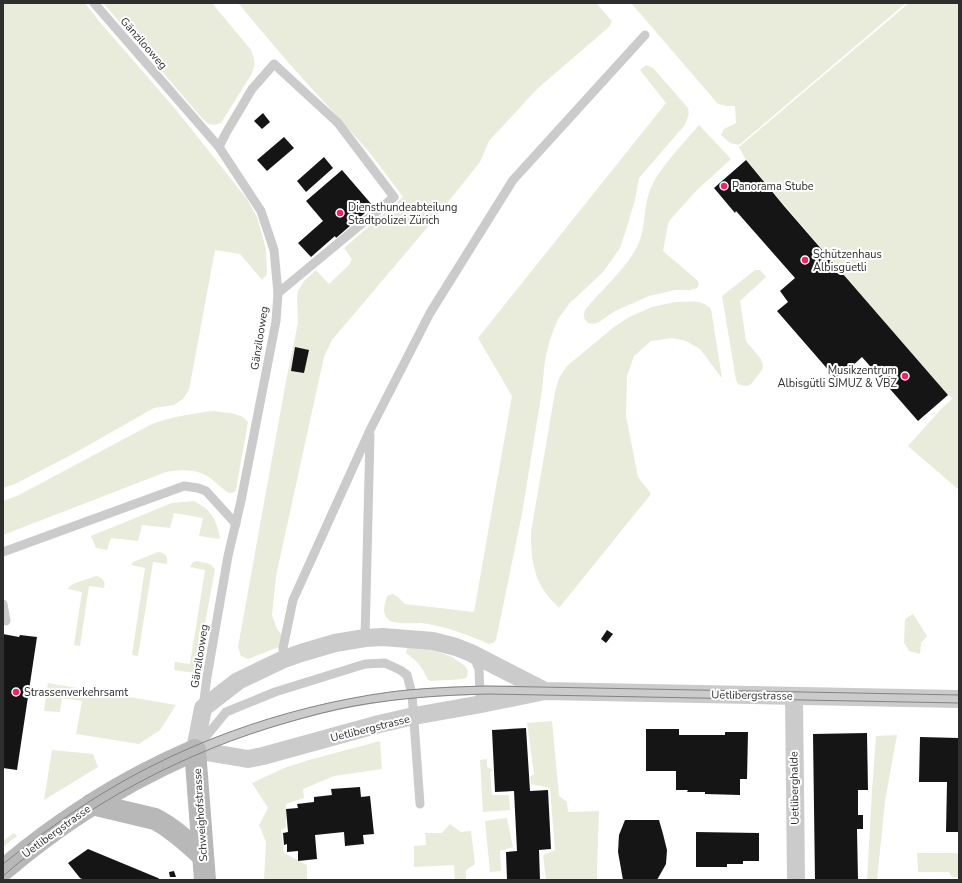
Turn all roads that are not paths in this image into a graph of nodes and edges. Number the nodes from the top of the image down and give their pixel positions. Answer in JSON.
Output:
{"nodes":[{"id":1,"x":94,"y":3,"type":"edge"},
{"id":2,"x":645,"y":36,"type":"dead end"},
{"id":3,"x":219,"y":148,"type":"junction"},
{"id":4,"x":278,"y":293,"type":"junction"},
{"id":5,"x":370,"y":430,"type":"junction"},
{"id":6,"x":236,"y":524,"type":"junction"},
{"id":7,"x":3,"y":552,"type":"edge"},
{"id":8,"x":3,"y":604,"type":"edge"},
{"id":9,"x":6,"y":621,"type":"dead end"},
{"id":10,"x":365,"y":638,"type":"junction"},
{"id":11,"x":471,"y":653,"type":"junction"},
{"id":12,"x":284,"y":659,"type":"junction"},
{"id":13,"x":545,"y":691,"type":"junction"},
{"id":14,"x":412,"y":694,"type":"junction"},
{"id":15,"x":794,"y":696,"type":"junction"},
{"id":16,"x":478,"y":698,"type":"junction"},
{"id":17,"x":959,"y":699,"type":"edge"},
{"id":18,"x":203,"y":708,"type":"junction"},
{"id":19,"x":414,"y":716,"type":"junction"},
{"id":20,"x":195,"y":750,"type":"junction"},
{"id":21,"x":92,"y":804,"type":"junction"},
{"id":22,"x":420,"y":804,"type":"dead end"},
{"id":23,"x":203,"y":856,"type":"junction"},
{"id":24,"x":3,"y":870,"type":"edge"},
{"id":25,"x":205,"y":880,"type":"edge"},
{"id":26,"x":796,"y":880,"type":"edge"}],
"edges":[{"from":1,"to":3,"type":"lane","name":"Gänzilooweg"},
{"from":2,"to":5,"type":"lane"},
{"from":3,"to":4,"type":"lane","name":"Gänzilooweg"},
{"from":3,"to":4,"type":"lane"},
{"from":4,"to":6,"type":"lane","name":"Gänzilooweg"},
{"from":5,"to":10,"type":"lane"},
{"from":5,"to":12,"type":"lane"},
{"from":6,"to":7,"type":"lane"},
{"from":6,"to":18,"type":"lane","name":"Gänzilooweg"},
{"from":8,"to":9,"type":"lane"},
{"from":10,"to":11,"type":"street","name":"Uetlibergstrasse"},
{"from":10,"to":12,"type":"street","name":"Uetlibergstrasse"},
{"from":11,"to":13,"type":"street","name":"Uetlibergstrasse"},
{"from":11,"to":16,"type":"lane"},
{"from":12,"to":18,"type":"street","name":"Uetlibergstrasse"},
{"from":13,"to":15,"type":"street","name":"Uetlibergstrasse"},
{"from":13,"to":16,"type":"street","name":"Uetlibergstrasse"},
{"from":14,"to":16,"type":"lane","name":"Uetlibergstrasse"},
{"from":14,"to":19,"type":"lane"},
{"from":14,"to":20,"type":"lane","name":"Uetlibergstrasse"},
{"from":14,"to":20,"type":"lane"},
{"from":15,"to":17,"type":"street","name":"Uetlibergstrasse"},
{"from":15,"to":26,"type":"street","name":"Uetliberghalde"},
{"from":16,"to":19,"type":"street","name":"Uetlibergstrasse"},
{"from":18,"to":20,"type":"street"},
{"from":19,"to":20,"type":"street","name":"Uetlibergstrasse"},
{"from":19,"to":22,"type":"lane"},
{"from":20,"to":21,"type":"main road","name":"Uetlibergstrasse"},
{"from":20,"to":23,"type":"main road","name":"Schweighofstrasse"},
{"from":21,"to":23,"type":"main road"},
{"from":21,"to":24,"type":"main road","name":"Uetlibergstrasse"},
{"from":23,"to":25,"type":"main road","name":"Schweighofstrasse"}]}
